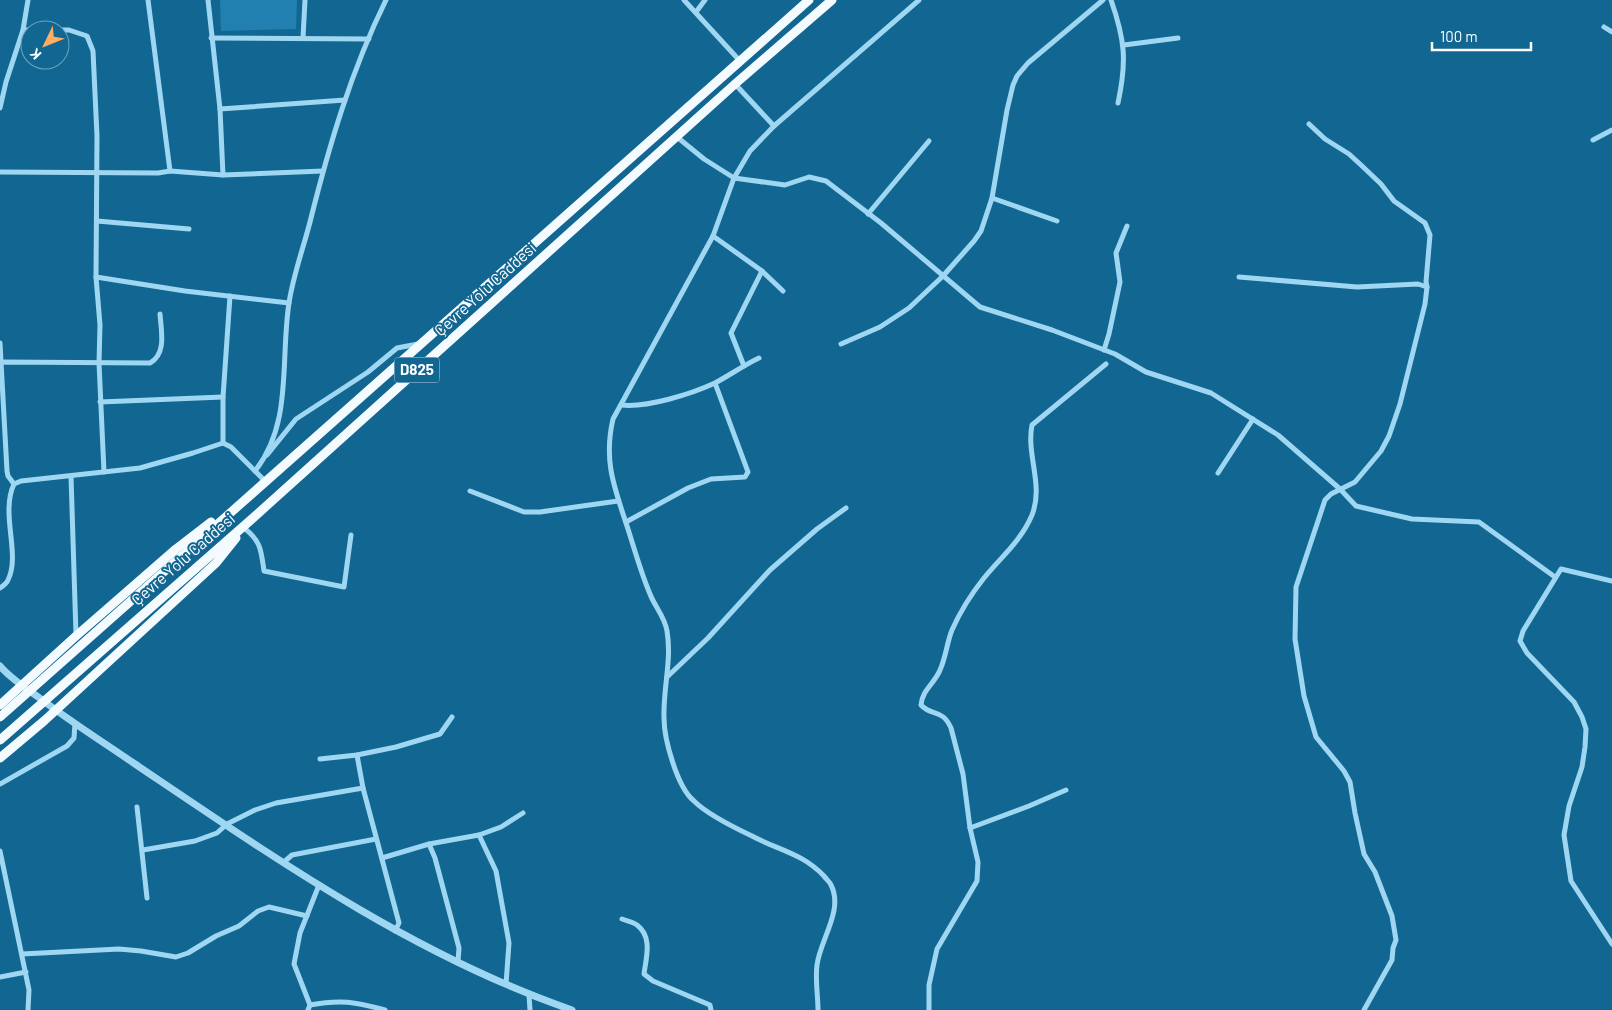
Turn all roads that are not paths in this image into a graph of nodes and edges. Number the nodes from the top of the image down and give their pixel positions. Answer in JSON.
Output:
{"nodes":[{"id":1,"x":28,"y":0,"type":"edge"},
{"id":2,"x":148,"y":0,"type":"edge"},
{"id":3,"x":208,"y":0,"type":"edge"},
{"id":4,"x":305,"y":0,"type":"edge"},
{"id":5,"x":386,"y":0,"type":"edge"},
{"id":6,"x":684,"y":0,"type":"edge"},
{"id":7,"x":705,"y":0,"type":"edge"},
{"id":8,"x":809,"y":0,"type":"edge"},
{"id":9,"x":832,"y":0,"type":"edge"},
{"id":10,"x":919,"y":0,"type":"edge"},
{"id":11,"x":1112,"y":0,"type":"edge"},
{"id":12,"x":1101,"y":1,"type":"edge"},
{"id":13,"x":696,"y":12,"type":"junction"},
{"id":14,"x":25,"y":20,"type":"edge"},
{"id":15,"x":1604,"y":27,"type":"dead end"},
{"id":16,"x":70,"y":31,"type":"edge"},
{"id":17,"x":1612,"y":32,"type":"edge"},
{"id":18,"x":211,"y":38,"type":"junction"},
{"id":19,"x":303,"y":38,"type":"junction"},
{"id":20,"x":1178,"y":38,"type":"dead end"},
{"id":21,"x":20,"y":39,"type":"edge"},
{"id":22,"x":369,"y":39,"type":"junction"},
{"id":23,"x":1124,"y":45,"type":"junction"},
{"id":24,"x":740,"y":60,"type":"junction"},
{"id":25,"x":735,"y":84,"type":"junction"},
{"id":26,"x":345,"y":100,"type":"junction"},
{"id":27,"x":1118,"y":103,"type":"dead end"},
{"id":28,"x":0,"y":108,"type":"edge"},
{"id":29,"x":220,"y":109,"type":"junction"},
{"id":30,"x":1309,"y":124,"type":"dead end"},
{"id":31,"x":774,"y":126,"type":"junction"},
{"id":32,"x":1612,"y":130,"type":"edge"},
{"id":33,"x":677,"y":137,"type":"junction"},
{"id":34,"x":1593,"y":140,"type":"dead end"},
{"id":35,"x":929,"y":141,"type":"dead end"},
{"id":36,"x":170,"y":171,"type":"junction"},
{"id":37,"x":323,"y":171,"type":"junction"},
{"id":38,"x":0,"y":172,"type":"edge"},
{"id":39,"x":96,"y":172,"type":"junction"},
{"id":40,"x":223,"y":175,"type":"junction"},
{"id":41,"x":734,"y":178,"type":"junction"},
{"id":42,"x":992,"y":198,"type":"junction"},
{"id":43,"x":868,"y":214,"type":"junction"},
{"id":44,"x":97,"y":221,"type":"junction"},
{"id":45,"x":1057,"y":221,"type":"dead end"},
{"id":46,"x":1127,"y":226,"type":"dead end"},
{"id":47,"x":189,"y":229,"type":"dead end"},
{"id":48,"x":713,"y":236,"type":"junction"},
{"id":49,"x":762,"y":271,"type":"junction"},
{"id":50,"x":943,"y":276,"type":"junction"},
{"id":51,"x":96,"y":277,"type":"junction"},
{"id":52,"x":1239,"y":277,"type":"dead end"},
{"id":53,"x":1427,"y":286,"type":"junction"},
{"id":54,"x":783,"y":291,"type":"dead end"},
{"id":55,"x":230,"y":296,"type":"junction"},
{"id":56,"x":289,"y":304,"type":"junction"},
{"id":57,"x":160,"y":314,"type":"dead end"},
{"id":58,"x":0,"y":343,"type":"edge"},
{"id":59,"x":423,"y":344,"type":"junction"},
{"id":60,"x":840,"y":344,"type":"dead end"},
{"id":61,"x":1104,"y":350,"type":"junction"},
{"id":62,"x":759,"y":358,"type":"dead end"},
{"id":63,"x":1,"y":362,"type":"junction"},
{"id":64,"x":99,"y":363,"type":"junction"},
{"id":65,"x":1106,"y":364,"type":"dead end"},
{"id":66,"x":744,"y":366,"type":"junction"},
{"id":67,"x":715,"y":383,"type":"junction"},
{"id":68,"x":223,"y":397,"type":"junction"},
{"id":69,"x":100,"y":402,"type":"junction"},
{"id":70,"x":621,"y":405,"type":"junction"},
{"id":71,"x":1253,"y":419,"type":"junction"},
{"id":72,"x":223,"y":442,"type":"junction"},
{"id":73,"x":266,"y":458,"type":"junction"},
{"id":74,"x":104,"y":472,"type":"junction"},
{"id":75,"x":255,"y":472,"type":"junction"},
{"id":76,"x":1218,"y":473,"type":"dead end"},
{"id":77,"x":71,"y":476,"type":"junction"},
{"id":78,"x":265,"y":482,"type":"junction"},
{"id":79,"x":14,"y":484,"type":"junction"},
{"id":80,"x":1340,"y":489,"type":"junction"},
{"id":81,"x":470,"y":491,"type":"dead end"},
{"id":82,"x":618,"y":501,"type":"junction"},
{"id":83,"x":846,"y":508,"type":"dead end"},
{"id":84,"x":253,"y":518,"type":"junction"},
{"id":85,"x":626,"y":522,"type":"junction"},
{"id":86,"x":244,"y":528,"type":"junction"},
{"id":87,"x":351,"y":535,"type":"dead end"},
{"id":88,"x":1554,"y":577,"type":"junction"},
{"id":89,"x":1612,"y":581,"type":"edge"},
{"id":90,"x":0,"y":588,"type":"edge"},
{"id":91,"x":76,"y":636,"type":"junction"},
{"id":92,"x":0,"y":666,"type":"edge"},
{"id":93,"x":667,"y":677,"type":"junction"},
{"id":94,"x":25,"y":688,"type":"junction"},
{"id":95,"x":0,"y":705,"type":"edge"},
{"id":96,"x":53,"y":708,"type":"junction"},
{"id":97,"x":0,"y":717,"type":"edge"},
{"id":98,"x":452,"y":717,"type":"dead end"},
{"id":99,"x":75,"y":723,"type":"junction"},
{"id":100,"x":0,"y":740,"type":"edge"},
{"id":101,"x":357,"y":755,"type":"junction"},
{"id":102,"x":0,"y":758,"type":"edge"},
{"id":103,"x":320,"y":759,"type":"dead end"},
{"id":104,"x":0,"y":784,"type":"edge"},
{"id":105,"x":363,"y":788,"type":"junction"},
{"id":106,"x":1066,"y":790,"type":"dead end"},
{"id":107,"x":137,"y":807,"type":"dead end"},
{"id":108,"x":523,"y":813,"type":"dead end"},
{"id":109,"x":227,"y":824,"type":"junction"},
{"id":110,"x":970,"y":828,"type":"junction"},
{"id":111,"x":479,"y":835,"type":"junction"},
{"id":112,"x":376,"y":839,"type":"junction"},
{"id":113,"x":429,"y":844,"type":"junction"},
{"id":114,"x":143,"y":850,"type":"junction"},
{"id":115,"x":0,"y":851,"type":"edge"},
{"id":116,"x":382,"y":858,"type":"junction"},
{"id":117,"x":284,"y":862,"type":"junction"},
{"id":118,"x":7,"y":881,"type":"junction"},
{"id":119,"x":0,"y":882,"type":"edge"},
{"id":120,"x":319,"y":885,"type":"junction"},
{"id":121,"x":147,"y":898,"type":"dead end"},
{"id":122,"x":307,"y":916,"type":"junction"},
{"id":123,"x":622,"y":919,"type":"dead end"},
{"id":124,"x":395,"y":931,"type":"junction"},
{"id":125,"x":1612,"y":944,"type":"edge"},
{"id":126,"x":22,"y":954,"type":"junction"},
{"id":127,"x":458,"y":961,"type":"junction"},
{"id":128,"x":26,"y":972,"type":"junction"},
{"id":129,"x":0,"y":977,"type":"edge"},
{"id":130,"x":506,"y":984,"type":"junction"},
{"id":131,"x":529,"y":995,"type":"junction"},
{"id":132,"x":309,"y":1008,"type":"edge"},
{"id":133,"x":28,"y":1010,"type":"edge"},
{"id":134,"x":385,"y":1010,"type":"edge"},
{"id":135,"x":530,"y":1010,"type":"edge"},
{"id":136,"x":572,"y":1010,"type":"edge"},
{"id":137,"x":710,"y":1010,"type":"edge"},
{"id":138,"x":818,"y":1010,"type":"edge"},
{"id":139,"x":929,"y":1010,"type":"edge"},
{"id":140,"x":1364,"y":1010,"type":"edge"}],
"edges":[{"from":1,"to":14,"type":"street"},
{"from":2,"to":36,"type":"street"},
{"from":3,"to":18,"type":"street"},
{"from":4,"to":19,"type":"street"},
{"from":5,"to":22,"type":"street"},
{"from":6,"to":13,"type":"street"},
{"from":7,"to":13,"type":"street"},
{"from":8,"to":24,"type":"highway","name":"Çevre Yolu Caddesi","number":"D825"},
{"from":9,"to":25,"type":"highway","name":"Çevre Yolu Caddesi","number":"D825"},
{"from":10,"to":31,"type":"street"},
{"from":11,"to":23,"type":"street"},
{"from":12,"to":42,"type":"street"},
{"from":13,"to":24,"type":"street"},
{"from":15,"to":17,"type":"street"},
{"from":16,"to":39,"type":"street"},
{"from":18,"to":19,"type":"street"},
{"from":18,"to":29,"type":"street"},
{"from":19,"to":22,"type":"street"},
{"from":20,"to":23,"type":"street"},
{"from":21,"to":28,"type":"street"},
{"from":22,"to":26,"type":"street"},
{"from":23,"to":27,"type":"street"},
{"from":24,"to":59,"type":"highway","name":"Çevre Yolu Caddesi","number":"D825"},
{"from":25,"to":31,"type":"street"},
{"from":25,"to":33,"type":"highway","name":"Çevre Yolu Caddesi","number":"D825"},
{"from":26,"to":29,"type":"street"},
{"from":26,"to":37,"type":"street"},
{"from":29,"to":40,"type":"street"},
{"from":30,"to":53,"type":"street"},
{"from":31,"to":41,"type":"street"},
{"from":32,"to":34,"type":"street"},
{"from":33,"to":41,"type":"street"},
{"from":33,"to":84,"type":"highway","name":"Çevre Yolu Caddesi","number":"D825"},
{"from":35,"to":43,"type":"street"},
{"from":36,"to":39,"type":"street"},
{"from":36,"to":40,"type":"street"},
{"from":37,"to":40,"type":"street"},
{"from":37,"to":56,"type":"street"},
{"from":38,"to":39,"type":"street"},
{"from":39,"to":44,"type":"street"},
{"from":41,"to":43,"type":"street"},
{"from":41,"to":48,"type":"street"},
{"from":42,"to":45,"type":"street"},
{"from":42,"to":50,"type":"street"},
{"from":43,"to":50,"type":"street"},
{"from":44,"to":47,"type":"street"},
{"from":44,"to":51,"type":"street"},
{"from":46,"to":61,"type":"street"},
{"from":48,"to":49,"type":"street"},
{"from":48,"to":70,"type":"street"},
{"from":49,"to":54,"type":"street"},
{"from":49,"to":66,"type":"street"},
{"from":50,"to":60,"type":"street"},
{"from":50,"to":61,"type":"street"},
{"from":51,"to":55,"type":"street"},
{"from":51,"to":64,"type":"street"},
{"from":52,"to":53,"type":"street"},
{"from":53,"to":80,"type":"street"},
{"from":55,"to":56,"type":"street"},
{"from":55,"to":68,"type":"street"},
{"from":56,"to":73,"type":"street"},
{"from":57,"to":64,"type":"street"},
{"from":58,"to":63,"type":"street"},
{"from":59,"to":73,"type":"street"},
{"from":59,"to":78,"type":"highway","name":"Çevre Yolu Caddesi","number":"D825"},
{"from":61,"to":71,"type":"street"},
{"from":62,"to":66,"type":"street"},
{"from":63,"to":64,"type":"street"},
{"from":63,"to":79,"type":"street"},
{"from":64,"to":69,"type":"street"},
{"from":65,"to":110,"type":"street"},
{"from":66,"to":67,"type":"street"},
{"from":67,"to":70,"type":"street"},
{"from":67,"to":85,"type":"street"},
{"from":68,"to":69,"type":"street"},
{"from":68,"to":72,"type":"street"},
{"from":69,"to":74,"type":"street"},
{"from":70,"to":82,"type":"street"},
{"from":71,"to":76,"type":"street"},
{"from":71,"to":80,"type":"street"},
{"from":72,"to":74,"type":"street"},
{"from":72,"to":75,"type":"street"},
{"from":73,"to":75,"type":"street"},
{"from":74,"to":77,"type":"street"},
{"from":75,"to":78,"type":"street"},
{"from":77,"to":79,"type":"street"},
{"from":77,"to":91,"type":"street"},
{"from":78,"to":91,"type":"highway"},
{"from":78,"to":97,"type":"highway","name":"Çevre Yolu Caddesi","number":"D825"},
{"from":79,"to":90,"type":"street"},
{"from":80,"to":88,"type":"street"},
{"from":80,"to":140,"type":"street"},
{"from":81,"to":82,"type":"street"},
{"from":82,"to":85,"type":"street"},
{"from":83,"to":93,"type":"street"},
{"from":84,"to":86,"type":"highway"},
{"from":84,"to":100,"type":"highway","name":"Çevre Yolu Caddesi","number":"D825"},
{"from":85,"to":93,"type":"street"},
{"from":86,"to":87,"type":"street"},
{"from":86,"to":96,"type":"highway"},
{"from":88,"to":89,"type":"street"},
{"from":88,"to":125,"type":"street"},
{"from":91,"to":94,"type":"highway"},
{"from":92,"to":94,"type":"street"},
{"from":93,"to":138,"type":"street"},
{"from":94,"to":95,"type":"highway"},
{"from":94,"to":96,"type":"street"},
{"from":96,"to":99,"type":"street"},
{"from":96,"to":102,"type":"highway"},
{"from":98,"to":101,"type":"street"},
{"from":99,"to":104,"type":"street"},
{"from":99,"to":109,"type":"street"},
{"from":101,"to":103,"type":"street"},
{"from":101,"to":105,"type":"street"},
{"from":105,"to":109,"type":"street"},
{"from":105,"to":112,"type":"street"},
{"from":106,"to":110,"type":"street"},
{"from":107,"to":114,"type":"street"},
{"from":108,"to":111,"type":"street"},
{"from":109,"to":114,"type":"street"},
{"from":109,"to":117,"type":"street"},
{"from":110,"to":139,"type":"street"},
{"from":111,"to":113,"type":"street"},
{"from":111,"to":130,"type":"street"},
{"from":112,"to":116,"type":"street"},
{"from":112,"to":117,"type":"street"},
{"from":113,"to":116,"type":"street"},
{"from":113,"to":127,"type":"street"},
{"from":114,"to":121,"type":"street"},
{"from":115,"to":118,"type":"street"},
{"from":116,"to":124,"type":"street"},
{"from":117,"to":120,"type":"street"},
{"from":118,"to":119,"type":"street"},
{"from":118,"to":126,"type":"street"},
{"from":120,"to":122,"type":"street"},
{"from":120,"to":124,"type":"street"},
{"from":122,"to":126,"type":"street"},
{"from":122,"to":132,"type":"street"},
{"from":123,"to":137,"type":"street"},
{"from":124,"to":127,"type":"street"},
{"from":126,"to":128,"type":"street"},
{"from":127,"to":130,"type":"street"},
{"from":128,"to":129,"type":"street"},
{"from":128,"to":133,"type":"street"},
{"from":130,"to":131,"type":"street"},
{"from":131,"to":135,"type":"street"},
{"from":131,"to":136,"type":"street"},
{"from":132,"to":134,"type":"street"}]}
